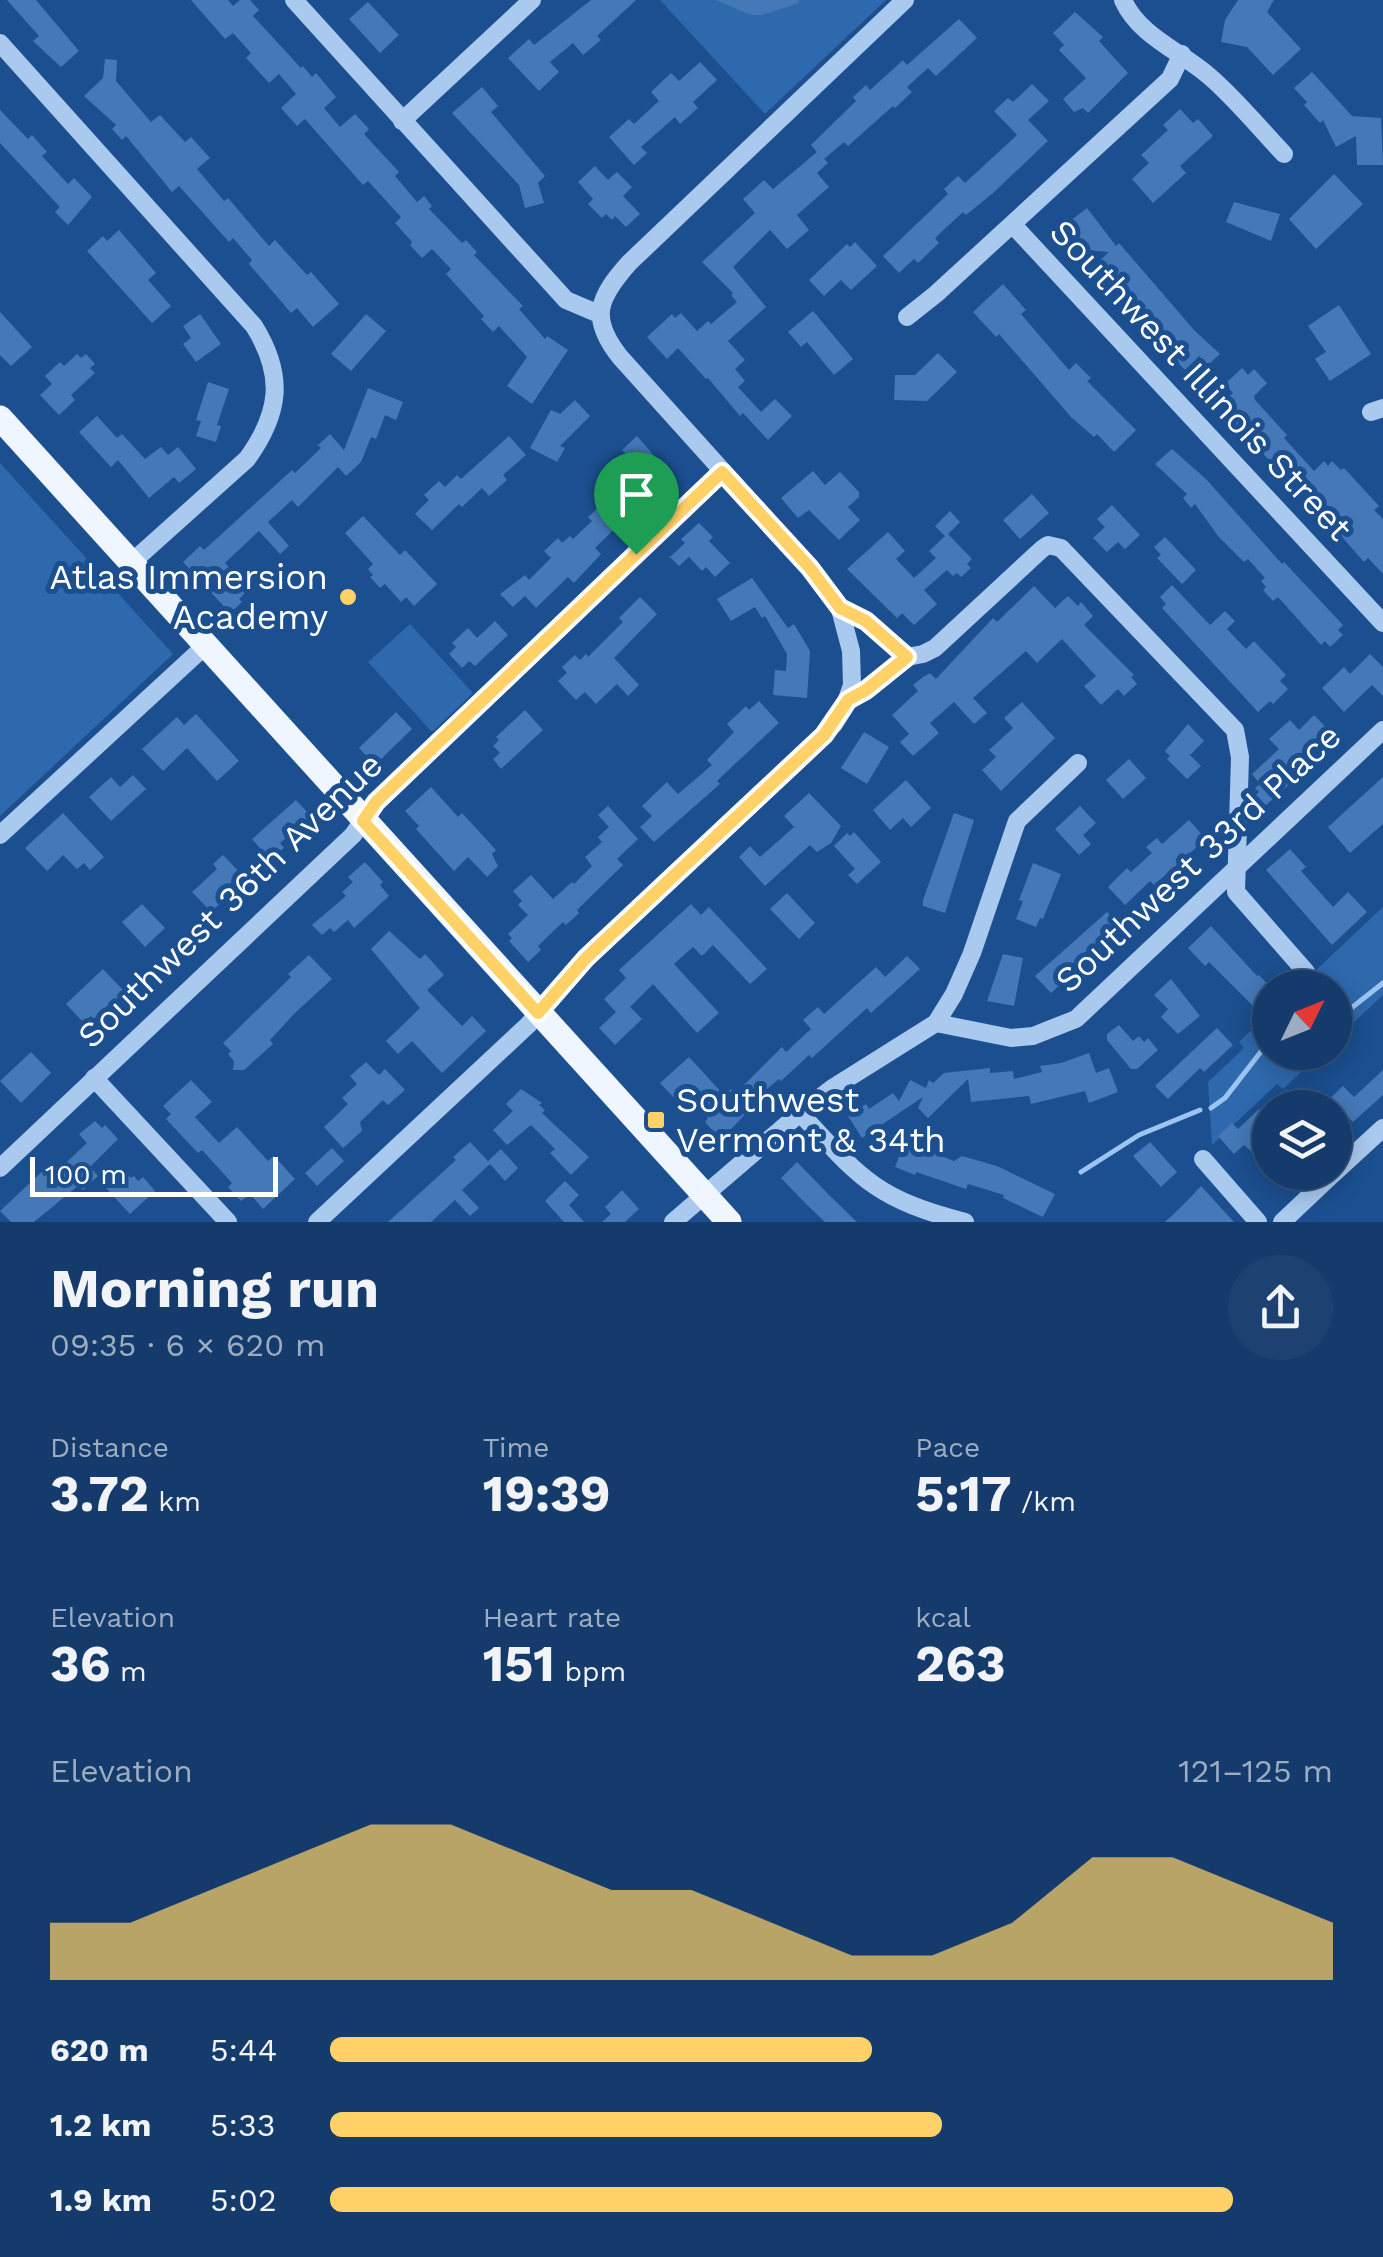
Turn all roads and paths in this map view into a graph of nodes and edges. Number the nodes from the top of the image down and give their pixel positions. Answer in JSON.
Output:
{"nodes":[{"id":1,"x":532,"y":0,"type":"edge"},
{"id":2,"x":905,"y":0,"type":"edge"},
{"id":3,"x":1123,"y":0,"type":"edge"},
{"id":4,"x":307,"y":4,"type":"edge"},
{"id":5,"x":0,"y":43,"type":"edge"},
{"id":6,"x":1182,"y":54,"type":"junction"},
{"id":7,"x":402,"y":121,"type":"junction"},
{"id":8,"x":1284,"y":154,"type":"dead end"},
{"id":9,"x":1013,"y":225,"type":"junction"},
{"id":10,"x":599,"y":314,"type":"junction"},
{"id":11,"x":907,"y":317,"type":"dead end"},
{"id":12,"x":0,"y":418,"type":"edge"},
{"id":13,"x":722,"y":472,"type":"junction"},
{"id":14,"x":131,"y":563,"type":"junction"},
{"id":15,"x":840,"y":608,"type":"junction"},
{"id":16,"x":1383,"y":623,"type":"edge"},
{"id":17,"x":206,"y":646,"type":"junction"},
{"id":18,"x":907,"y":657,"type":"junction"},
{"id":19,"x":848,"y":700,"type":"junction"},
{"id":20,"x":1383,"y":730,"type":"edge"},
{"id":21,"x":1078,"y":763,"type":"dead end"},
{"id":22,"x":363,"y":821,"type":"junction"},
{"id":23,"x":0,"y":835,"type":"edge"},
{"id":24,"x":1235,"y":872,"type":"junction"},
{"id":25,"x":1304,"y":970,"type":"edge"},
{"id":26,"x":538,"y":1013,"type":"junction"},
{"id":27,"x":936,"y":1023,"type":"junction"},
{"id":28,"x":94,"y":1078,"type":"junction"},
{"id":29,"x":800,"y":1112,"type":"junction"},
{"id":30,"x":1383,"y":1128,"type":"edge"},
{"id":31,"x":1352,"y":1156,"type":"edge"},
{"id":32,"x":1204,"y":1159,"type":"dead end"},
{"id":33,"x":0,"y":1168,"type":"edge"},
{"id":34,"x":1316,"y":1190,"type":"edge"},
{"id":35,"x":704,"y":1193,"type":"junction"},
{"id":36,"x":228,"y":1222,"type":"edge"},
{"id":37,"x":317,"y":1222,"type":"edge"},
{"id":38,"x":673,"y":1222,"type":"edge"},
{"id":39,"x":730,"y":1222,"type":"edge"},
{"id":40,"x":966,"y":1222,"type":"edge"},
{"id":41,"x":1258,"y":1222,"type":"edge"},
{"id":42,"x":1282,"y":1222,"type":"edge"}],
"edges":[{"from":1,"to":7,"type":"street"},
{"from":2,"to":10,"type":"street"},
{"from":3,"to":6,"type":"street"},
{"from":4,"to":7,"type":"street"},
{"from":5,"to":14,"type":"street"},
{"from":6,"to":8,"type":"street"},
{"from":6,"to":9,"type":"street"},
{"from":7,"to":10,"type":"street"},
{"from":9,"to":11,"type":"street"},
{"from":9,"to":16,"type":"street","name":"Southwest Illinois Street"},
{"from":10,"to":13,"type":"street"},
{"from":12,"to":14,"type":"main road"},
{"from":13,"to":15,"type":"street"},
{"from":13,"to":22,"type":"street","name":"Southwest 36th Avenue"},
{"from":14,"to":17,"type":"main road"},
{"from":15,"to":18,"type":"street"},
{"from":15,"to":19,"type":"street"},
{"from":17,"to":22,"type":"main road"},
{"from":17,"to":23,"type":"street"},
{"from":18,"to":19,"type":"street"},
{"from":18,"to":24,"type":"street"},
{"from":19,"to":26,"type":"street"},
{"from":20,"to":24,"type":"street","name":"Southwest 33rd Place"},
{"from":21,"to":27,"type":"street"},
{"from":22,"to":26,"type":"main road"},
{"from":22,"to":28,"type":"street","name":"Southwest 36th Avenue"},
{"from":24,"to":25,"type":"street"},
{"from":24,"to":27,"type":"street","name":"Southwest 33rd Place"},
{"from":26,"to":35,"type":"main road"},
{"from":26,"to":37,"type":"street"},
{"from":27,"to":29,"type":"street"},
{"from":28,"to":33,"type":"street","name":"Southwest 36th Avenue"},
{"from":28,"to":36,"type":"street"},
{"from":29,"to":35,"type":"street"},
{"from":29,"to":40,"type":"street"},
{"from":30,"to":31,"type":"street"},
{"from":32,"to":41,"type":"street"},
{"from":34,"to":42,"type":"street"},
{"from":35,"to":38,"type":"street"},
{"from":35,"to":39,"type":"main road"}]}
